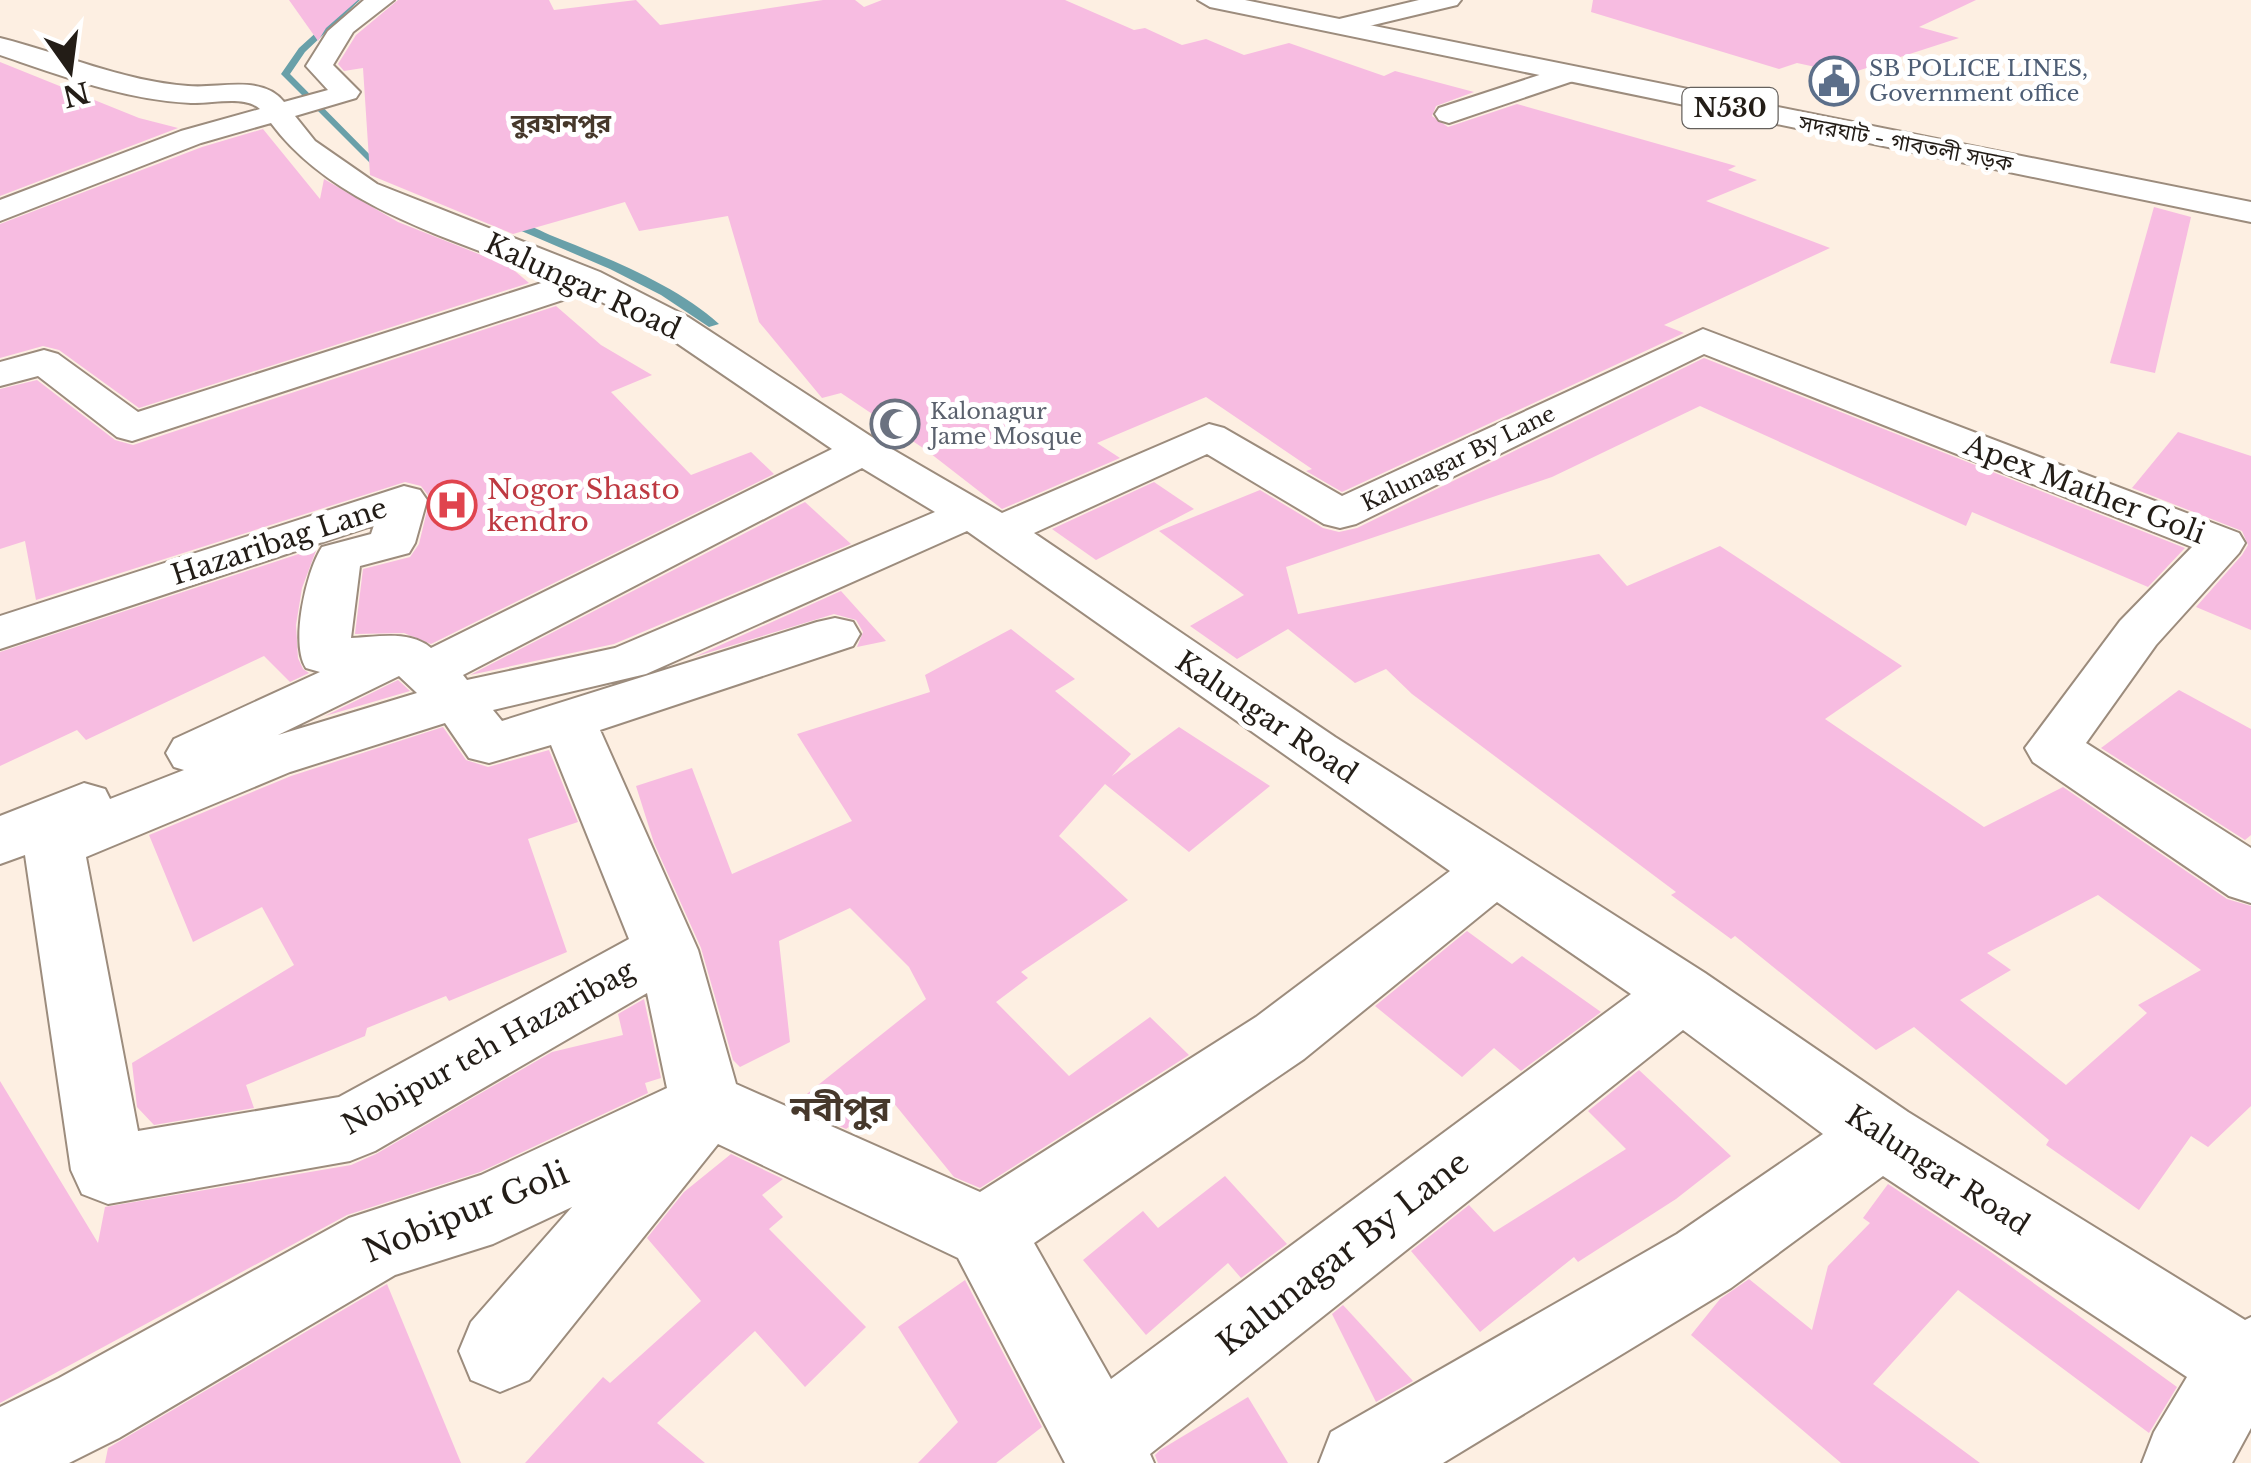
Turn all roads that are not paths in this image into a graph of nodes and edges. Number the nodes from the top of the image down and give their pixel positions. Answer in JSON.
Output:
{"nodes":[{"id":1,"x":382,"y":0,"type":"edge"},
{"id":2,"x":1210,"y":0,"type":"edge"},
{"id":3,"x":1449,"y":0,"type":"edge"},
{"id":4,"x":1344,"y":25,"type":"junction"},
{"id":5,"x":0,"y":46,"type":"edge"},
{"id":6,"x":1568,"y":74,"type":"junction"},
{"id":7,"x":287,"y":107,"type":"junction"},
{"id":8,"x":1450,"y":114,"type":"dead end"},
{"id":9,"x":0,"y":211,"type":"edge"},
{"id":10,"x":2251,"y":212,"type":"edge"},
{"id":11,"x":586,"y":280,"type":"junction"},
{"id":12,"x":1703,"y":340,"type":"joint"},
{"id":13,"x":0,"y":374,"type":"edge"},
{"id":14,"x":863,"y":450,"type":"junction"},
{"id":15,"x":984,"y":522,"type":"junction"},
{"id":16,"x":0,"y":634,"type":"edge"},
{"id":17,"x":836,"y":634,"type":"dead end"},
{"id":18,"x":430,"y":675,"type":"junction"},
{"id":19,"x":570,"y":721,"type":"junction"},
{"id":20,"x":0,"y":840,"type":"edge"},
{"id":21,"x":1495,"y":870,"type":"junction"},
{"id":22,"x":2251,"y":879,"type":"edge"},
{"id":23,"x":666,"y":950,"type":"junction"},
{"id":24,"x":1682,"y":993,"type":"junction"},
{"id":25,"x":706,"y":1104,"type":"junction"},
{"id":26,"x":1882,"y":1135,"type":"junction"},
{"id":27,"x":985,"y":1232,"type":"junction"},
{"id":28,"x":500,"y":1351,"type":"dead end"},
{"id":29,"x":2246,"y":1361,"type":"edge"},
{"id":30,"x":0,"y":1452,"type":"edge"},
{"id":31,"x":1106,"y":1452,"type":"edge"},
{"id":32,"x":1362,"y":1463,"type":"edge"},
{"id":33,"x":2184,"y":1463,"type":"edge"}],
"edges":[{"from":1,"to":7,"type":"main road"},
{"from":2,"to":4,"type":"main road","name":"সদরঘাট - গাবতলী সড়ক","number":"N530"},
{"from":3,"to":4,"type":"main road"},
{"from":4,"to":6,"type":"main road","name":"সদরঘাট - গাবতলী সড়ক","number":"N530"},
{"from":5,"to":7,"type":"main road"},
{"from":6,"to":8,"type":"main road"},
{"from":6,"to":10,"type":"main road","name":"সদরঘাট - গাবতলী সড়ক","number":"N530"},
{"from":7,"to":9,"type":"main road"},
{"from":7,"to":11,"type":"main road","name":"Kalungar Road"},
{"from":11,"to":13,"type":"main road"},
{"from":11,"to":14,"type":"main road","name":"Kalungar Road"},
{"from":12,"to":15,"type":"main road","name":"Kalunagar By Lane"},
{"from":12,"to":22,"type":"main road","name":"Apex Mather Goli"},
{"from":14,"to":15,"type":"main road","name":"Kalungar Road"},
{"from":14,"to":18,"type":"main road","name":"Hazaribag Lane"},
{"from":15,"to":18,"type":"main road","name":"Nobipur teh Hazaribag"},
{"from":15,"to":21,"type":"main road","name":"Kalungar Road"},
{"from":16,"to":18,"type":"main road","name":"Hazaribag Lane"},
{"from":17,"to":19,"type":"main road"},
{"from":18,"to":19,"type":"main road"},
{"from":18,"to":20,"type":"main road","name":"Hazaribag Lane"},
{"from":18,"to":23,"type":"main road","name":"Nobipur teh Hazaribag"},
{"from":19,"to":23,"type":"main road","name":"Nobipur teh Hazaribag"},
{"from":21,"to":24,"type":"main road","name":"Kalungar Road"},
{"from":21,"to":27,"type":"main road"},
{"from":23,"to":25,"type":"main road","name":"Nobipur teh Hazaribag"},
{"from":24,"to":26,"type":"main road","name":"Kalungar Road"},
{"from":24,"to":31,"type":"main road","name":"Kalunagar By Lane"},
{"from":25,"to":27,"type":"main road"},
{"from":25,"to":28,"type":"main road"},
{"from":25,"to":30,"type":"main road","name":"Nobipur Goli"},
{"from":26,"to":29,"type":"main road","name":"Kalungar Road"},
{"from":26,"to":32,"type":"main road"},
{"from":27,"to":31,"type":"main road","name":"Kalunagar By Lane"},
{"from":29,"to":33,"type":"main road"}]}
